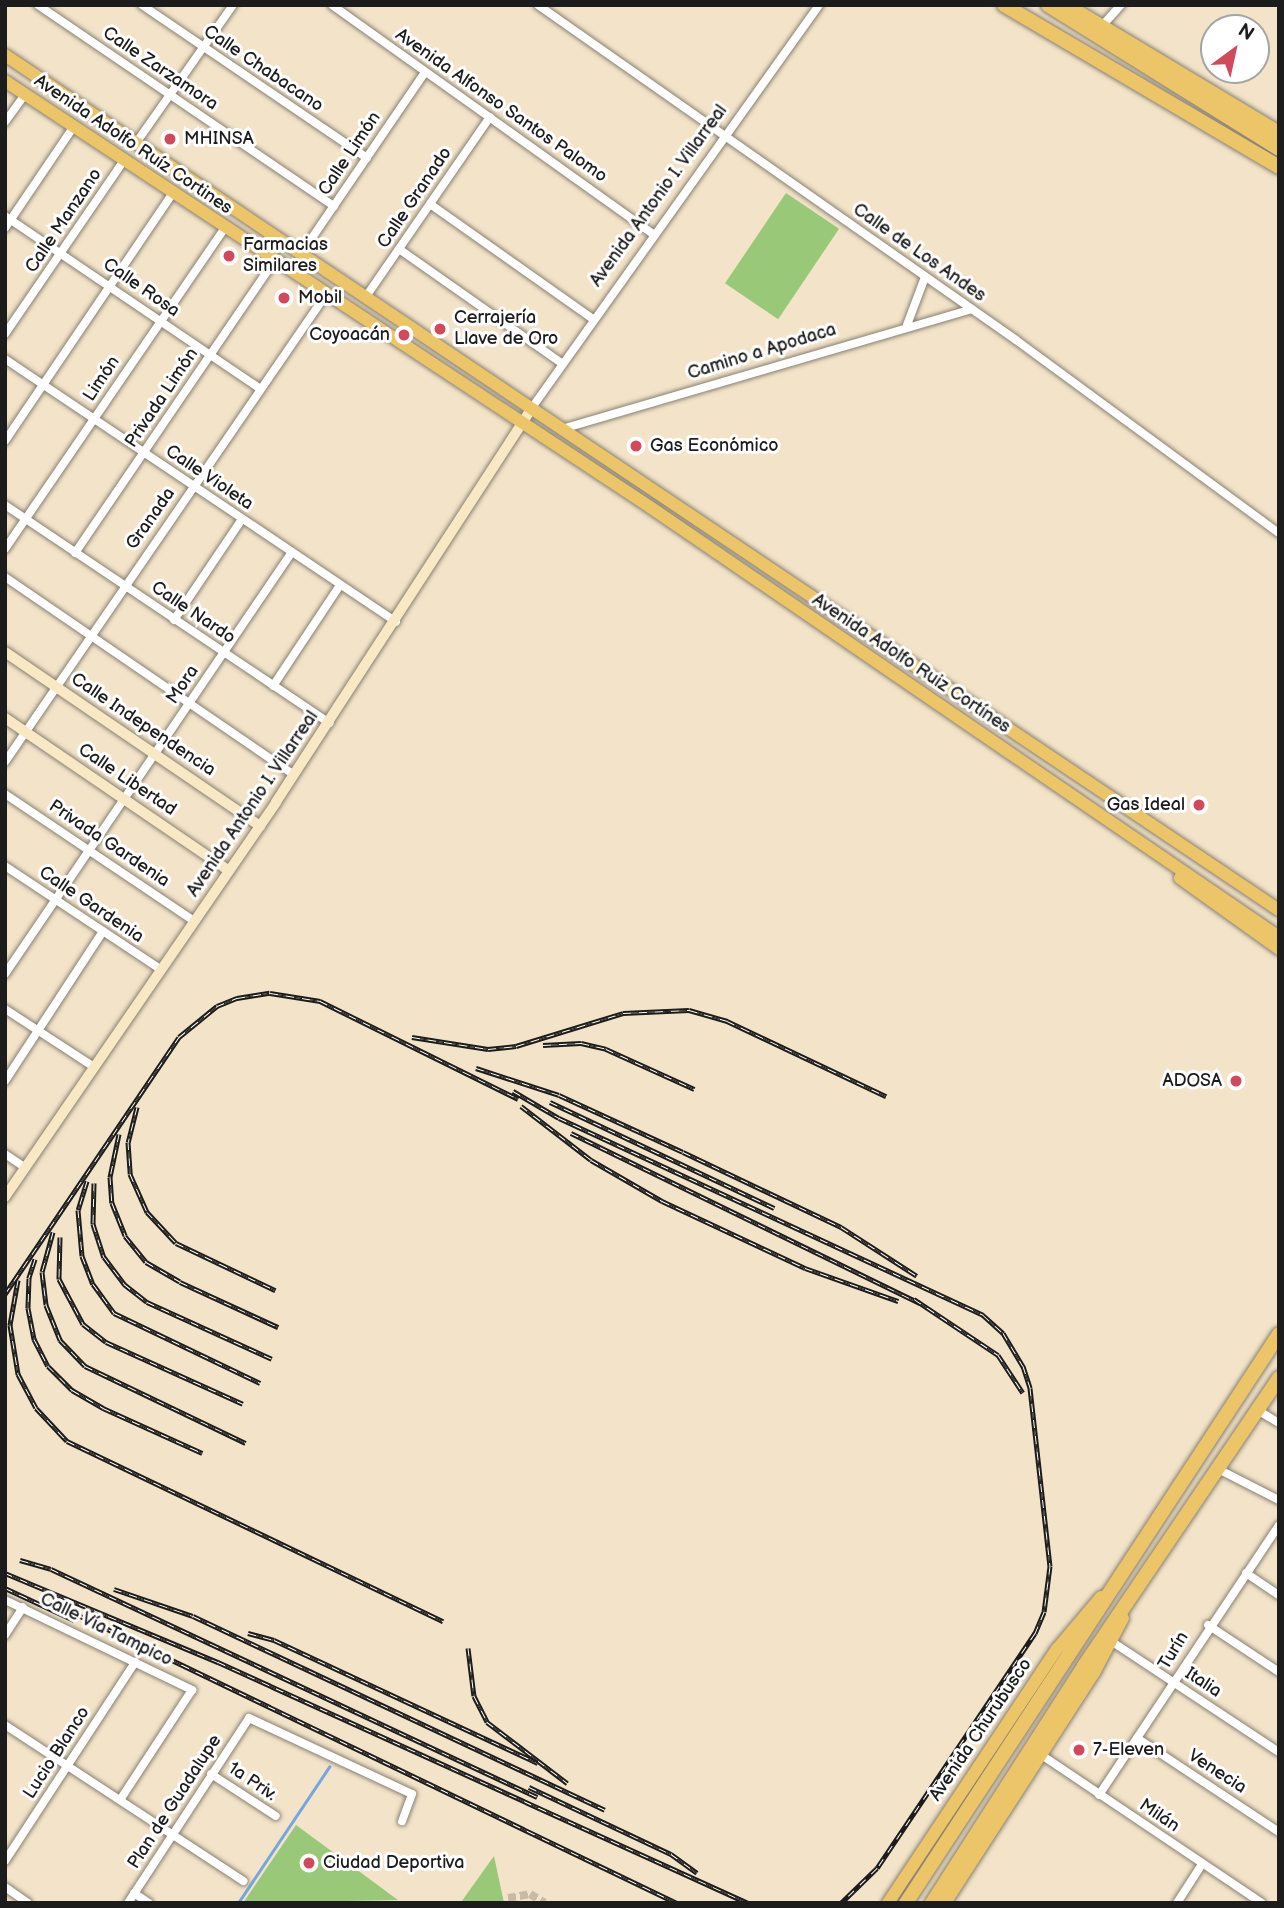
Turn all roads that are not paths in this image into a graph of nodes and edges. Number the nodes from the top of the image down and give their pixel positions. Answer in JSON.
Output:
{"nodes":[{"id":1,"x":38,"y":5,"type":"edge"},
{"id":2,"x":142,"y":5,"type":"edge"},
{"id":3,"x":233,"y":5,"type":"edge"},
{"id":4,"x":332,"y":5,"type":"edge"},
{"id":5,"x":538,"y":5,"type":"edge"},
{"id":6,"x":819,"y":5,"type":"edge"},
{"id":7,"x":1004,"y":5,"type":"edge"},
{"id":8,"x":1018,"y":5,"type":"edge"},
{"id":9,"x":1048,"y":5,"type":"edge"},
{"id":10,"x":1066,"y":5,"type":"edge"},
{"id":11,"x":1121,"y":5,"type":"edge"},
{"id":12,"x":1036,"y":22,"type":"junction"},
{"id":13,"x":1101,"y":27,"type":"junction"},
{"id":14,"x":203,"y":47,"type":"junction"},
{"id":15,"x":5,"y":55,"type":"edge"},
{"id":16,"x":425,"y":72,"type":"junction"},
{"id":17,"x":5,"y":81,"type":"edge"},
{"id":18,"x":25,"y":94,"type":"junction"},
{"id":19,"x":169,"y":94,"type":"junction"},
{"id":20,"x":490,"y":117,"type":"junction"},
{"id":21,"x":5,"y":122,"type":"edge"},
{"id":22,"x":74,"y":126,"type":"junction"},
{"id":23,"x":1279,"y":133,"type":"edge"},
{"id":24,"x":724,"y":136,"type":"junction"},
{"id":25,"x":136,"y":143,"type":"junction"},
{"id":26,"x":1279,"y":149,"type":"edge"},
{"id":27,"x":367,"y":158,"type":"junction"},
{"id":28,"x":124,"y":160,"type":"junction"},
{"id":29,"x":1279,"y":167,"type":"edge"},
{"id":30,"x":173,"y":193,"type":"junction"},
{"id":31,"x":430,"y":205,"type":"junction"},
{"id":32,"x":334,"y":206,"type":"junction"},
{"id":33,"x":8,"y":218,"type":"edge"},
{"id":34,"x":5,"y":228,"type":"edge"},
{"id":35,"x":225,"y":228,"type":"junction"},
{"id":36,"x":652,"y":233,"type":"junction"},
{"id":37,"x":399,"y":250,"type":"junction"},
{"id":38,"x":61,"y":253,"type":"junction"},
{"id":39,"x":301,"y":254,"type":"junction"},
{"id":40,"x":274,"y":261,"type":"junction"},
{"id":41,"x":925,"y":277,"type":"junction"},
{"id":42,"x":111,"y":286,"type":"junction"},
{"id":43,"x":325,"y":296,"type":"junction"},
{"id":44,"x":365,"y":298,"type":"junction"},
{"id":45,"x":972,"y":309,"type":"junction"},
{"id":46,"x":593,"y":319,"type":"junction"},
{"id":47,"x":160,"y":321,"type":"junction"},
{"id":48,"x":907,"y":325,"type":"junction"},
{"id":49,"x":5,"y":334,"type":"edge"},
{"id":50,"x":210,"y":355,"type":"junction"},
{"id":51,"x":5,"y":359,"type":"edge"},
{"id":52,"x":562,"y":363,"type":"junction"},
{"id":53,"x":44,"y":385,"type":"junction"},
{"id":54,"x":259,"y":388,"type":"junction"},
{"id":55,"x":531,"y":409,"type":"junction"},
{"id":56,"x":94,"y":419,"type":"junction"},
{"id":57,"x":520,"y":425,"type":"junction"},
{"id":58,"x":562,"y":429,"type":"junction"},
{"id":59,"x":5,"y":441,"type":"edge"},
{"id":60,"x":143,"y":453,"type":"junction"},
{"id":61,"x":193,"y":485,"type":"junction"},
{"id":62,"x":5,"y":505,"type":"edge"},
{"id":63,"x":25,"y":519,"type":"junction"},
{"id":64,"x":242,"y":519,"type":"junction"},
{"id":65,"x":1279,"y":533,"type":"edge"},
{"id":66,"x":5,"y":549,"type":"edge"},
{"id":67,"x":292,"y":552,"type":"junction"},
{"id":68,"x":75,"y":553,"type":"junction"},
{"id":69,"x":5,"y":577,"type":"edge"},
{"id":70,"x":124,"y":585,"type":"junction"},
{"id":71,"x":340,"y":585,"type":"junction"},
{"id":72,"x":174,"y":620,"type":"junction"},
{"id":73,"x":396,"y":622,"type":"junction"},
{"id":74,"x":91,"y":636,"type":"junction"},
{"id":75,"x":5,"y":652,"type":"edge"},
{"id":76,"x":223,"y":653,"type":"junction"},
{"id":77,"x":273,"y":686,"type":"junction"},
{"id":78,"x":57,"y":687,"type":"junction"},
{"id":79,"x":190,"y":703,"type":"junction"},
{"id":80,"x":5,"y":718,"type":"edge"},
{"id":81,"x":328,"y":723,"type":"junction"},
{"id":82,"x":27,"y":732,"type":"junction"},
{"id":83,"x":155,"y":755,"type":"junction"},
{"id":84,"x":5,"y":762,"type":"edge"},
{"id":85,"x":294,"y":775,"type":"junction"},
{"id":86,"x":5,"y":794,"type":"edge"},
{"id":87,"x":125,"y":799,"type":"junction"},
{"id":88,"x":260,"y":826,"type":"junction"},
{"id":89,"x":1140,"y":843,"type":"junction"},
{"id":90,"x":90,"y":850,"type":"junction"},
{"id":91,"x":5,"y":866,"type":"edge"},
{"id":92,"x":229,"y":871,"type":"junction"},
{"id":93,"x":56,"y":901,"type":"junction"},
{"id":94,"x":1279,"y":910,"type":"edge"},
{"id":95,"x":194,"y":921,"type":"junction"},
{"id":96,"x":103,"y":932,"type":"junction"},
{"id":97,"x":1279,"y":937,"type":"edge"},
{"id":98,"x":1279,"y":949,"type":"edge"},
{"id":99,"x":160,"y":969,"type":"junction"},
{"id":100,"x":5,"y":974,"type":"edge"},
{"id":101,"x":5,"y":1009,"type":"edge"},
{"id":102,"x":38,"y":1031,"type":"junction"},
{"id":103,"x":94,"y":1067,"type":"junction"},
{"id":104,"x":5,"y":1081,"type":"edge"},
{"id":105,"x":5,"y":1154,"type":"edge"},
{"id":106,"x":26,"y":1168,"type":"junction"},
{"id":107,"x":5,"y":1197,"type":"edge"},
{"id":108,"x":1278,"y":1334,"type":"edge"},
{"id":109,"x":1279,"y":1378,"type":"edge"},
{"id":110,"x":1259,"y":1411,"type":"junction"},
{"id":111,"x":1279,"y":1423,"type":"edge"},
{"id":112,"x":1220,"y":1470,"type":"junction"},
{"id":113,"x":1279,"y":1500,"type":"edge"},
{"id":114,"x":1279,"y":1525,"type":"edge"},
{"id":115,"x":1246,"y":1573,"type":"junction"},
{"id":116,"x":1112,"y":1583,"type":"junction"},
{"id":117,"x":1279,"y":1595,"type":"edge"},
{"id":118,"x":1134,"y":1597,"type":"junction"},
{"id":119,"x":5,"y":1600,"type":"edge"},
{"id":120,"x":23,"y":1608,"type":"junction"},
{"id":121,"x":1208,"y":1625,"type":"junction"},
{"id":122,"x":5,"y":1635,"type":"edge"},
{"id":123,"x":1111,"y":1641,"type":"junction"},
{"id":124,"x":135,"y":1662,"type":"junction"},
{"id":125,"x":1279,"y":1672,"type":"edge"},
{"id":126,"x":1173,"y":1683,"type":"junction"},
{"id":127,"x":5,"y":1725,"type":"edge"},
{"id":128,"x":1137,"y":1738,"type":"junction"},
{"id":129,"x":1279,"y":1752,"type":"edge"},
{"id":130,"x":1040,"y":1754,"type":"junction"},
{"id":131,"x":68,"y":1766,"type":"junction"},
{"id":132,"x":211,"y":1774,"type":"junction"},
{"id":133,"x":1099,"y":1795,"type":"junction"},
{"id":134,"x":120,"y":1800,"type":"junction"},
{"id":135,"x":276,"y":1816,"type":"dead end"},
{"id":136,"x":402,"y":1821,"type":"dead end"},
{"id":137,"x":1279,"y":1832,"type":"edge"},
{"id":138,"x":172,"y":1835,"type":"junction"},
{"id":139,"x":5,"y":1861,"type":"edge"},
{"id":140,"x":1202,"y":1864,"type":"junction"},
{"id":141,"x":243,"y":1881,"type":"dead end"},
{"id":142,"x":5,"y":1887,"type":"edge"},
{"id":143,"x":134,"y":1894,"type":"junction"},
{"id":144,"x":28,"y":1903,"type":"edge"},
{"id":145,"x":128,"y":1903,"type":"edge"},
{"id":146,"x":149,"y":1903,"type":"edge"},
{"id":147,"x":888,"y":1903,"type":"edge"},
{"id":148,"x":906,"y":1903,"type":"edge"},
{"id":149,"x":932,"y":1903,"type":"edge"},
{"id":150,"x":945,"y":1903,"type":"edge"},
{"id":151,"x":1177,"y":1903,"type":"edge"},
{"id":152,"x":1262,"y":1903,"type":"edge"}],
"edges":[{"from":1,"to":19,"type":"street","name":"Calle Zarzamora"},
{"from":2,"to":14,"type":"street","name":"Calle Chabacano"},
{"from":3,"to":14,"type":"street"},
{"from":4,"to":16,"type":"street","name":"Avenida Alfonso Santos Palomo"},
{"from":5,"to":24,"type":"street","name":"Calle de Los Andes"},
{"from":6,"to":24,"type":"street","name":"Avenida Antonio I. Villarreal"},
{"from":7,"to":12,"type":"highway"},
{"from":8,"to":12,"type":"highway"},
{"from":9,"to":26,"type":"highway"},
{"from":10,"to":13,"type":"highway"},
{"from":11,"to":13,"type":"street"},
{"from":12,"to":29,"type":"highway"},
{"from":13,"to":23,"type":"highway"},
{"from":14,"to":19,"type":"street"},
{"from":14,"to":27,"type":"street","name":"Calle Chabacano"},
{"from":15,"to":25,"type":"main road","name":"Avenida Adolfo Ruíz Cortines"},
{"from":16,"to":20,"type":"street","name":"Avenida Alfonso Santos Palomo"},
{"from":16,"to":27,"type":"street","name":"Calle Limón"},
{"from":17,"to":18,"type":"main road","name":"Avenida Adolfo Ruíz Cortines"},
{"from":18,"to":21,"type":"street"},
{"from":18,"to":22,"type":"main road","name":"Avenida Adolfo Ruíz Cortines"},
{"from":19,"to":25,"type":"street"},
{"from":19,"to":32,"type":"street","name":"Calle Zarzamora"},
{"from":20,"to":31,"type":"street","name":"Calle Granado"},
{"from":20,"to":36,"type":"street","name":"Avenida Alfonso Santos Palomo"},
{"from":22,"to":28,"type":"main road","name":"Avenida Adolfo Ruíz Cortines"},
{"from":22,"to":33,"type":"street"},
{"from":24,"to":36,"type":"street","name":"Avenida Antonio I. Villarreal"},
{"from":24,"to":41,"type":"street","name":"Calle de Los Andes"},
{"from":25,"to":39,"type":"main road","name":"Avenida Adolfo Ruíz Cortines"},
{"from":27,"to":32,"type":"street","name":"Calle Limón"},
{"from":28,"to":30,"type":"main road","name":"Avenida Adolfo Ruíz Cortines"},
{"from":28,"to":38,"type":"street","name":"Calle Manzano"},
{"from":30,"to":35,"type":"main road","name":"Avenida Adolfo Ruíz Cortines"},
{"from":30,"to":42,"type":"street"},
{"from":31,"to":37,"type":"street","name":"Calle Granado"},
{"from":31,"to":46,"type":"street"},
{"from":32,"to":39,"type":"street","name":"Calle Limón"},
{"from":33,"to":34,"type":"street"},
{"from":33,"to":38,"type":"street","name":"Calle Rosa"},
{"from":35,"to":40,"type":"main road","name":"Avenida Adolfo Ruíz Cortines"},
{"from":35,"to":47,"type":"street","name":"Limón"},
{"from":36,"to":46,"type":"street","name":"Avenida Antonio I. Villarreal"},
{"from":37,"to":44,"type":"street","name":"Calle Granado"},
{"from":37,"to":52,"type":"street"},
{"from":38,"to":42,"type":"street","name":"Calle Rosa"},
{"from":38,"to":49,"type":"street","name":"Calle Manzano"},
{"from":39,"to":44,"type":"main road","name":"Avenida Adolfo Ruíz Cortines"},
{"from":40,"to":43,"type":"main road","name":"Avenida Adolfo Ruíz Cortines"},
{"from":40,"to":50,"type":"street","name":"Privada Limón"},
{"from":41,"to":45,"type":"street","name":"Calle de Los Andes"},
{"from":41,"to":48,"type":"street"},
{"from":42,"to":47,"type":"street","name":"Calle Rosa"},
{"from":42,"to":53,"type":"street"},
{"from":43,"to":54,"type":"street","name":"Granada"},
{"from":43,"to":57,"type":"main road","name":"Avenida Adolfo Ruíz Cortines"},
{"from":44,"to":55,"type":"main road","name":"Avenida Adolfo Ruíz Cortines"},
{"from":45,"to":48,"type":"street","name":"Camino a Apodaca"},
{"from":45,"to":65,"type":"street","name":"Calle de Los Andes"},
{"from":46,"to":52,"type":"street","name":"Avenida Antonio I. Villarreal"},
{"from":47,"to":50,"type":"street","name":"Calle Rosa"},
{"from":47,"to":56,"type":"street","name":"Limón"},
{"from":48,"to":58,"type":"street","name":"Camino a Apodaca"},
{"from":50,"to":54,"type":"street","name":"Calle Rosa"},
{"from":50,"to":60,"type":"street","name":"Privada Limón"},
{"from":51,"to":53,"type":"street","name":"Calle Violeta"},
{"from":52,"to":55,"type":"street","name":"Avenida Antonio I. Villarreal"},
{"from":53,"to":56,"type":"street","name":"Calle Violeta"},
{"from":53,"to":59,"type":"street"},
{"from":54,"to":61,"type":"street","name":"Granada"},
{"from":55,"to":57,"type":"street","name":"Avenida Antonio I. Villarreal"},
{"from":55,"to":58,"type":"main road","name":"Avenida Adolfo Ruíz Cortines"},
{"from":56,"to":60,"type":"street","name":"Calle Violeta"},
{"from":56,"to":63,"type":"street","name":"Limón"},
{"from":57,"to":73,"type":"street","name":"Avenida Antonio I. Villarreal"},
{"from":57,"to":89,"type":"main road","name":"Avenida Adolfo Ruiz Cortínes"},
{"from":58,"to":94,"type":"main road","name":"Avenida Adolfo Ruiz Cortínes"},
{"from":60,"to":61,"type":"street","name":"Calle Violeta"},
{"from":60,"to":68,"type":"street","name":"Privada Limón"},
{"from":61,"to":64,"type":"street","name":"Calle Violeta"},
{"from":61,"to":70,"type":"street","name":"Granada"},
{"from":62,"to":63,"type":"street","name":"Calle Nardo"},
{"from":63,"to":66,"type":"street","name":"Limón"},
{"from":63,"to":68,"type":"street","name":"Calle Nardo"},
{"from":64,"to":67,"type":"street","name":"Calle Violeta"},
{"from":64,"to":72,"type":"street"},
{"from":67,"to":71,"type":"street","name":"Calle Violeta"},
{"from":67,"to":76,"type":"street","name":"Mora"},
{"from":68,"to":70,"type":"street","name":"Calle Nardo"},
{"from":69,"to":74,"type":"street"},
{"from":70,"to":72,"type":"street","name":"Calle Nardo"},
{"from":70,"to":74,"type":"street","name":"Granada"},
{"from":71,"to":73,"type":"street","name":"Calle Violeta"},
{"from":71,"to":77,"type":"street"},
{"from":72,"to":76,"type":"street","name":"Calle Nardo"},
{"from":73,"to":81,"type":"street","name":"Avenida Antonio I. Villarreal"},
{"from":74,"to":78,"type":"street","name":"Granada"},
{"from":74,"to":79,"type":"street"},
{"from":75,"to":78,"type":"street","name":"Calle Independencia"},
{"from":76,"to":77,"type":"street","name":"Calle Nardo"},
{"from":76,"to":79,"type":"street","name":"Mora"},
{"from":77,"to":81,"type":"street","name":"Calle Nardo"},
{"from":78,"to":82,"type":"street","name":"Granada"},
{"from":78,"to":83,"type":"street","name":"Calle Independencia"},
{"from":79,"to":83,"type":"street","name":"Mora"},
{"from":79,"to":85,"type":"street"},
{"from":80,"to":82,"type":"street","name":"Calle Libertad"},
{"from":81,"to":85,"type":"street","name":"Avenida Antonio I. Villarreal"},
{"from":82,"to":84,"type":"street","name":"Granada"},
{"from":82,"to":87,"type":"street","name":"Calle Libertad"},
{"from":83,"to":87,"type":"street","name":"Mora"},
{"from":83,"to":88,"type":"street","name":"Calle Independencia"},
{"from":85,"to":88,"type":"street","name":"Avenida Antonio I. Villarreal"},
{"from":86,"to":90,"type":"street","name":"Privada Gardenia"},
{"from":87,"to":90,"type":"street","name":"Mora"},
{"from":87,"to":92,"type":"street","name":"Calle Libertad"},
{"from":88,"to":92,"type":"street","name":"Avenida Antonio I. Villarreal"},
{"from":89,"to":97,"type":"main road","name":"Avenida Adolfo Ruiz Cortínes"},
{"from":89,"to":98,"type":"main road"},
{"from":90,"to":93,"type":"street","name":"Mora"},
{"from":90,"to":95,"type":"street","name":"Privada Gardenia"},
{"from":91,"to":93,"type":"street","name":"Calle Gardenia"},
{"from":92,"to":95,"type":"street","name":"Avenida Antonio I. Villarreal"},
{"from":93,"to":96,"type":"street","name":"Calle Gardenia"},
{"from":93,"to":100,"type":"street","name":"Mora"},
{"from":95,"to":99,"type":"street","name":"Avenida Antonio I. Villarreal"},
{"from":96,"to":99,"type":"street","name":"Calle Gardenia"},
{"from":96,"to":102,"type":"street"},
{"from":99,"to":103,"type":"street","name":"Avenida Antonio I. Villarreal"},
{"from":101,"to":102,"type":"street"},
{"from":102,"to":103,"type":"street"},
{"from":102,"to":104,"type":"street"},
{"from":103,"to":106,"type":"street","name":"Avenida Antonio I. Villarreal"},
{"from":105,"to":106,"type":"street"},
{"from":106,"to":107,"type":"street","name":"Avenida Antonio I. Villarreal"},
{"from":108,"to":116,"type":"highway","name":"Avenida Churubusco"},
{"from":109,"to":110,"type":"highway"},
{"from":110,"to":111,"type":"street"},
{"from":110,"to":112,"type":"highway"},
{"from":112,"to":113,"type":"street"},
{"from":112,"to":118,"type":"highway"},
{"from":114,"to":115,"type":"street","name":"Turín"},
{"from":115,"to":117,"type":"street"},
{"from":115,"to":121,"type":"street","name":"Turín"},
{"from":116,"to":147,"type":"main road","name":"Avenida Churubusco"},
{"from":116,"to":148,"type":"highway","name":"Avenida Churubusco"},
{"from":118,"to":123,"type":"main road"},
{"from":118,"to":149,"type":"highway"},
{"from":119,"to":120,"type":"street","name":"Calle Vía Tampico"},
{"from":120,"to":122,"type":"street"},
{"from":120,"to":124,"type":"street","name":"Calle Vía Tampico"},
{"from":121,"to":125,"type":"street"},
{"from":121,"to":126,"type":"street","name":"Turín"},
{"from":123,"to":126,"type":"street","name":"Italia"},
{"from":123,"to":130,"type":"main road"},
{"from":124,"to":131,"type":"street","name":"Lucio Blanco"},
{"from":124,"to":134,"type":"street","name":"Calle Vía Tampico"},
{"from":126,"to":128,"type":"street","name":"Turín"},
{"from":126,"to":129,"type":"street","name":"Italia"},
{"from":127,"to":131,"type":"street"},
{"from":128,"to":133,"type":"street","name":"Turín"},
{"from":128,"to":137,"type":"street","name":"Venecia"},
{"from":130,"to":133,"type":"street","name":"Milán"},
{"from":130,"to":150,"type":"main road"},
{"from":131,"to":134,"type":"street"},
{"from":131,"to":139,"type":"street","name":"Lucio Blanco"},
{"from":132,"to":135,"type":"street","name":"1a Priv."},
{"from":132,"to":136,"type":"street","name":"Plan de Guadalupe"},
{"from":132,"to":138,"type":"street","name":"Plan de Guadalupe"},
{"from":133,"to":140,"type":"street","name":"Milán"},
{"from":134,"to":138,"type":"street"},
{"from":138,"to":141,"type":"street"},
{"from":138,"to":143,"type":"street","name":"Plan de Guadalupe"},
{"from":140,"to":151,"type":"street"},
{"from":140,"to":152,"type":"street","name":"Milán"},
{"from":142,"to":144,"type":"street"},
{"from":143,"to":145,"type":"street","name":"Plan de Guadalupe"},
{"from":143,"to":146,"type":"street"}]}
